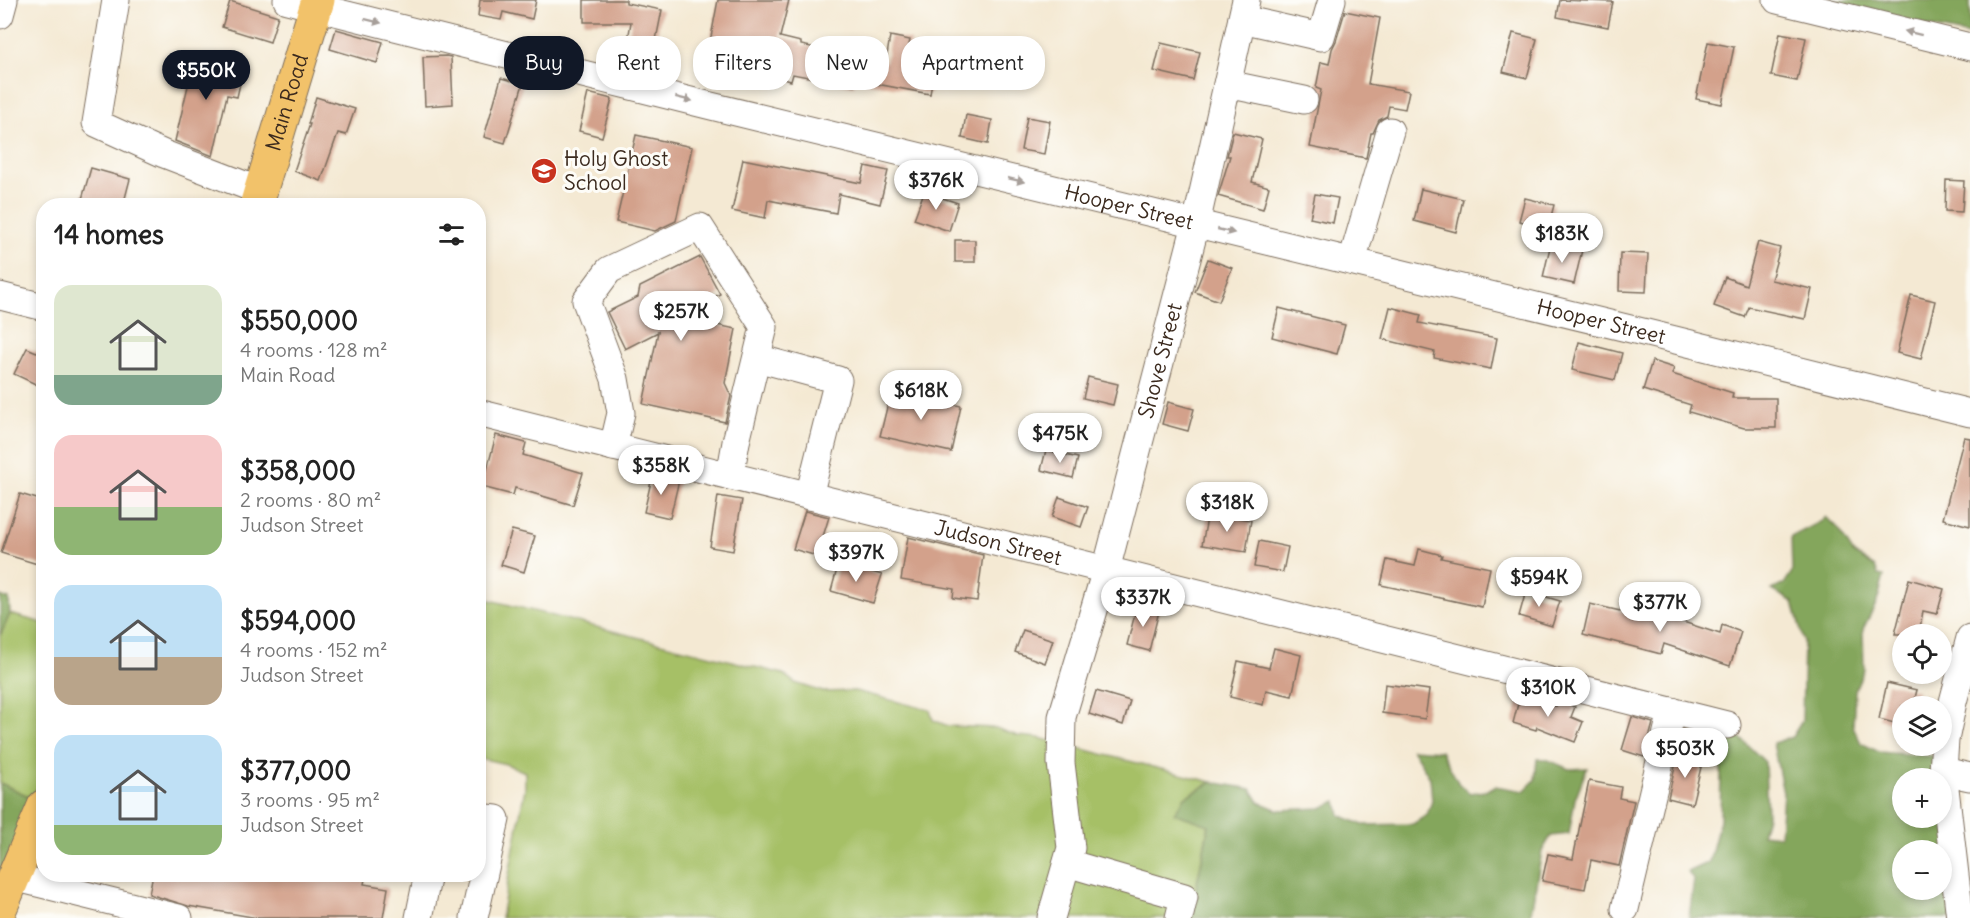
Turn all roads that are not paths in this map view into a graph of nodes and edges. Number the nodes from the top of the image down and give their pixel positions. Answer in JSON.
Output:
{"nodes":[{"id":1,"x":4,"y":0,"type":"edge"},
{"id":2,"x":116,"y":0,"type":"edge"},
{"id":3,"x":1332,"y":0,"type":"edge"},
{"id":4,"x":1777,"y":0,"type":"edge"},
{"id":5,"x":307,"y":2,"type":"edge"},
{"id":6,"x":1244,"y":9,"type":"edge"},
{"id":7,"x":0,"y":15,"type":"edge"},
{"id":8,"x":1970,"y":47,"type":"edge"},
{"id":9,"x":1227,"y":84,"type":"junction"},
{"id":10,"x":1304,"y":100,"type":"dead end"},
{"id":11,"x":1390,"y":131,"type":"dead end"},
{"id":12,"x":258,"y":198,"type":"edge"},
{"id":13,"x":1196,"y":224,"type":"junction"},
{"id":14,"x":1352,"y":261,"type":"junction"},
{"id":15,"x":0,"y":296,"type":"edge"},
{"id":16,"x":36,"y":305,"type":"edge"},
{"id":17,"x":757,"y":358,"type":"junction"},
{"id":18,"x":1970,"y":413,"type":"edge"},
{"id":19,"x":486,"y":415,"type":"edge"},
{"id":20,"x":613,"y":447,"type":"junction"},
{"id":21,"x":730,"y":476,"type":"junction"},
{"id":22,"x":809,"y":496,"type":"junction"},
{"id":23,"x":1106,"y":570,"type":"junction"},
{"id":24,"x":1970,"y":638,"type":"edge"},
{"id":25,"x":1672,"y":711,"type":"junction"},
{"id":26,"x":1727,"y":725,"type":"dead end"},
{"id":27,"x":1943,"y":768,"type":"edge"},
{"id":28,"x":1952,"y":773,"type":"edge"},
{"id":29,"x":1970,"y":777,"type":"edge"},
{"id":30,"x":36,"y":825,"type":"edge"},
{"id":31,"x":1950,"y":828,"type":"edge"},
{"id":32,"x":1067,"y":863,"type":"junction"},
{"id":33,"x":14,"y":877,"type":"junction"},
{"id":34,"x":426,"y":882,"type":"edge"},
{"id":35,"x":479,"y":882,"type":"edge"},
{"id":36,"x":0,"y":909,"type":"edge"},
{"id":37,"x":1625,"y":909,"type":"dead end"},
{"id":38,"x":179,"y":918,"type":"edge"},
{"id":39,"x":419,"y":918,"type":"edge"},
{"id":40,"x":474,"y":918,"type":"edge"},
{"id":41,"x":1051,"y":918,"type":"edge"},
{"id":42,"x":1179,"y":918,"type":"edge"},
{"id":43,"x":1960,"y":918,"type":"edge"}],
"edges":[{"from":1,"to":7,"type":"street"},
{"from":2,"to":12,"type":"street"},
{"from":3,"to":6,"type":"street"},
{"from":8,"to":4,"type":"street","one_way":true},
{"from":5,"to":12,"type":"main road","name":"Main Road"},
{"from":5,"to":13,"type":"street","name":"Hooper Street","one_way":true},
{"from":6,"to":9,"type":"street","name":"Shove Street"},
{"from":9,"to":10,"type":"street"},
{"from":9,"to":13,"type":"street","name":"Shove Street"},
{"from":11,"to":14,"type":"street"},
{"from":13,"to":14,"type":"street","name":"Hooper Street","one_way":true},
{"from":13,"to":23,"type":"street","name":"Shove Street"},
{"from":14,"to":18,"type":"street","name":"Hooper Street"},
{"from":15,"to":16,"type":"street"},
{"from":17,"to":20,"type":"street"},
{"from":17,"to":21,"type":"street"},
{"from":17,"to":22,"type":"street"},
{"from":19,"to":20,"type":"street","name":"Judson Street"},
{"from":20,"to":21,"type":"street","name":"Judson Street"},
{"from":21,"to":22,"type":"street","name":"Judson Street"},
{"from":22,"to":23,"type":"street","name":"Judson Street"},
{"from":23,"to":25,"type":"street","name":"Judson Street"},
{"from":23,"to":32,"type":"street","name":"Shove Street"},
{"from":24,"to":27,"type":"street"},
{"from":25,"to":26,"type":"street","name":"Judson Street"},
{"from":25,"to":37,"type":"street"},
{"from":28,"to":29,"type":"street"},
{"from":30,"to":33,"type":"main road"},
{"from":31,"to":43,"type":"street"},
{"from":32,"to":41,"type":"street","name":"Shove Street"},
{"from":32,"to":42,"type":"street"},
{"from":33,"to":36,"type":"main road"},
{"from":33,"to":38,"type":"street"},
{"from":34,"to":39,"type":"street"},
{"from":35,"to":40,"type":"street"}]}
